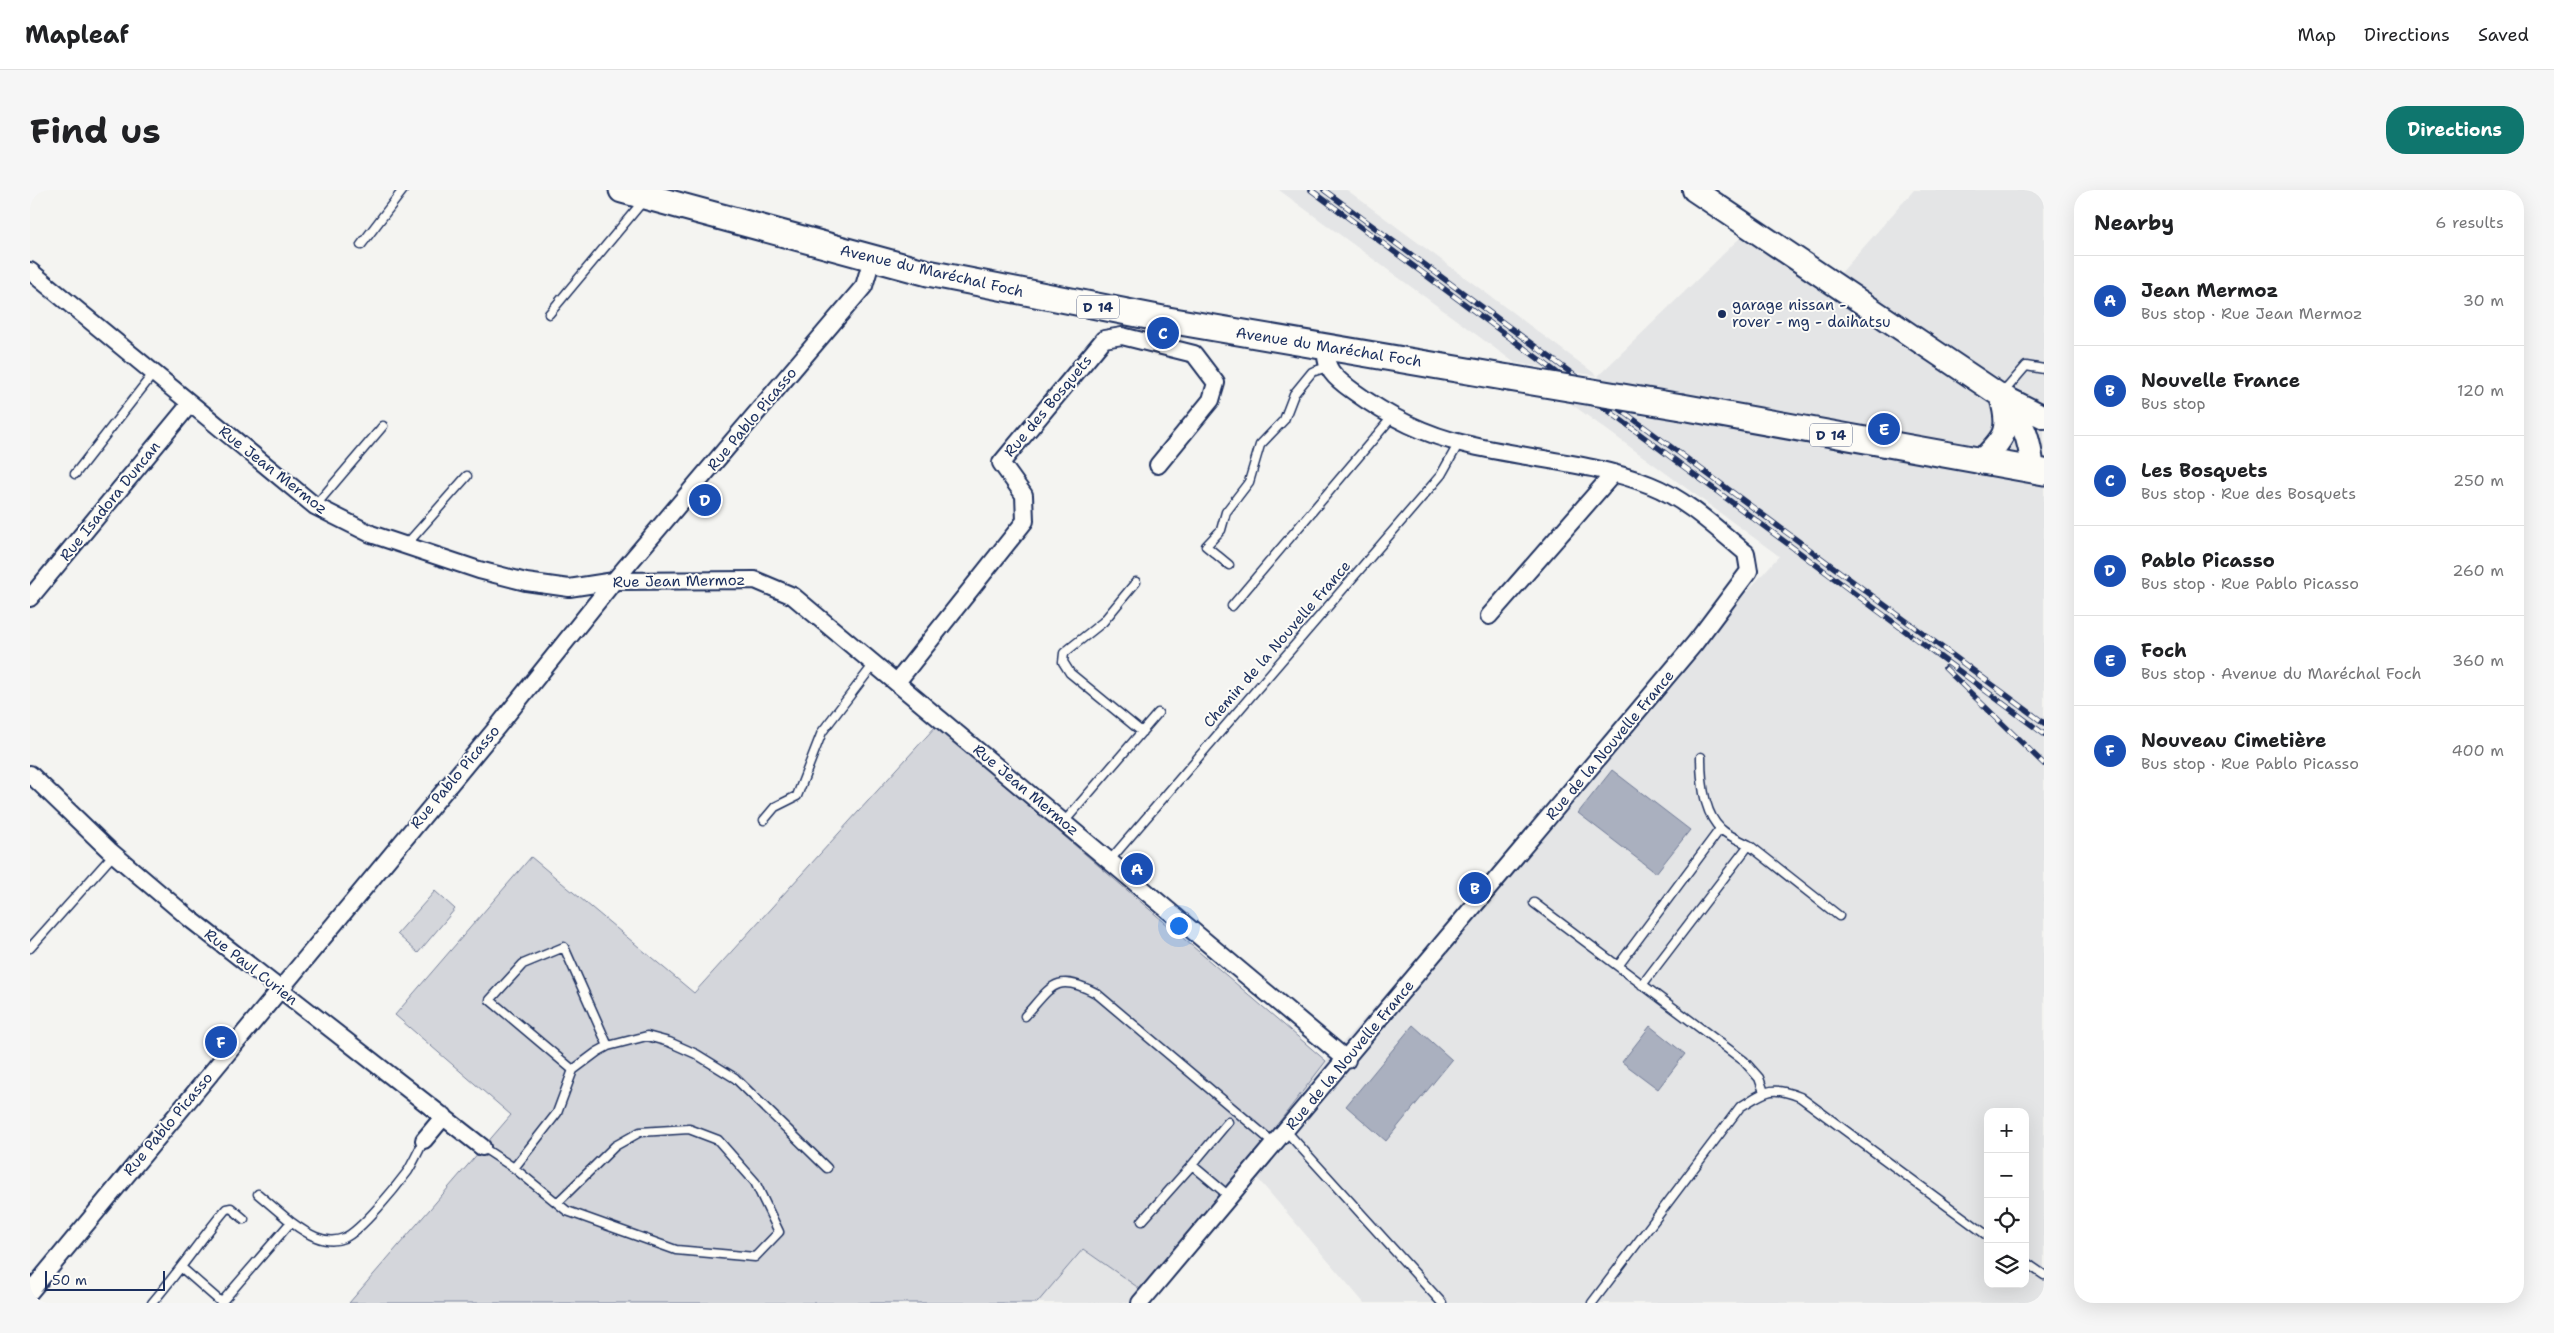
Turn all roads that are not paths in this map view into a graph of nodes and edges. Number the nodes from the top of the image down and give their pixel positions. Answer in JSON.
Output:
{"nodes":[{"id":1,"x":403,"y":190,"type":"edge"},
{"id":2,"x":622,"y":190,"type":"edge"},
{"id":3,"x":1694,"y":190,"type":"edge"},
{"id":4,"x":646,"y":197,"type":"junction"},
{"id":5,"x":361,"y":245,"type":"dead end"},
{"id":6,"x":872,"y":259,"type":"junction"},
{"id":7,"x":30,"y":271,"type":"edge"},
{"id":8,"x":549,"y":314,"type":"dead end"},
{"id":9,"x":1327,"y":356,"type":"junction"},
{"id":10,"x":2044,"y":369,"type":"edge"},
{"id":11,"x":153,"y":374,"type":"junction"},
{"id":12,"x":2001,"y":396,"type":"junction"},
{"id":13,"x":190,"y":404,"type":"junction"},
{"id":14,"x":1393,"y":416,"type":"junction"},
{"id":15,"x":2044,"y":417,"type":"edge"},
{"id":16,"x":383,"y":426,"type":"dead end"},
{"id":17,"x":1458,"y":442,"type":"junction"},
{"id":18,"x":1980,"y":462,"type":"junction"},
{"id":19,"x":1158,"y":465,"type":"dead end"},
{"id":20,"x":2039,"y":472,"type":"edge"},
{"id":21,"x":1614,"y":473,"type":"junction"},
{"id":22,"x":75,"y":474,"type":"dead end"},
{"id":23,"x":467,"y":476,"type":"dead end"},
{"id":24,"x":315,"y":506,"type":"junction"},
{"id":25,"x":406,"y":545,"type":"junction"},
{"id":26,"x":1229,"y":565,"type":"dead end"},
{"id":27,"x":614,"y":582,"type":"junction"},
{"id":28,"x":1136,"y":582,"type":"dead end"},
{"id":29,"x":30,"y":598,"type":"edge"},
{"id":30,"x":1232,"y":606,"type":"dead end"},
{"id":31,"x":1489,"y":616,"type":"dead end"},
{"id":32,"x":874,"y":664,"type":"junction"},
{"id":33,"x":897,"y":682,"type":"junction"},
{"id":34,"x":1158,"y":713,"type":"dead end"},
{"id":35,"x":1142,"y":732,"type":"junction"},
{"id":36,"x":1701,"y":757,"type":"dead end"},
{"id":37,"x":30,"y":774,"type":"edge"},
{"id":38,"x":764,"y":820,"type":"dead end"},
{"id":39,"x":1064,"y":822,"type":"junction"},
{"id":40,"x":1720,"y":829,"type":"junction"},
{"id":41,"x":1749,"y":845,"type":"junction"},
{"id":42,"x":114,"y":854,"type":"junction"},
{"id":43,"x":1110,"y":860,"type":"junction"},
{"id":44,"x":1534,"y":903,"type":"dead end"},
{"id":45,"x":1839,"y":916,"type":"dead end"},
{"id":46,"x":30,"y":948,"type":"edge"},
{"id":47,"x":1618,"y":966,"type":"junction"},
{"id":48,"x":1642,"y":985,"type":"junction"},
{"id":49,"x":279,"y":989,"type":"junction"},
{"id":50,"x":1025,"y":1016,"type":"dead end"},
{"id":51,"x":608,"y":1046,"type":"junction"},
{"id":52,"x":1346,"y":1060,"type":"junction"},
{"id":53,"x":573,"y":1070,"type":"junction"},
{"id":54,"x":1764,"y":1092,"type":"junction"},
{"id":55,"x":444,"y":1116,"type":"junction"},
{"id":56,"x":1228,"y":1122,"type":"dead end"},
{"id":57,"x":1286,"y":1131,"type":"junction"},
{"id":58,"x":424,"y":1140,"type":"joint"},
{"id":59,"x":1275,"y":1144,"type":"junction"},
{"id":60,"x":482,"y":1147,"type":"joint"},
{"id":61,"x":1192,"y":1165,"type":"junction"},
{"id":62,"x":514,"y":1168,"type":"junction"},
{"id":63,"x":827,"y":1168,"type":"dead end"},
{"id":64,"x":258,"y":1194,"type":"dead end"},
{"id":65,"x":1229,"y":1196,"type":"junction"},
{"id":66,"x":557,"y":1203,"type":"junction"},
{"id":67,"x":244,"y":1219,"type":"dead end"},
{"id":68,"x":1142,"y":1221,"type":"dead end"},
{"id":69,"x":291,"y":1222,"type":"junction"},
{"id":70,"x":1984,"y":1233,"type":"edge"},
{"id":71,"x":2029,"y":1265,"type":"edge"},
{"id":72,"x":182,"y":1268,"type":"junction"},
{"id":73,"x":2044,"y":1275,"type":"edge"},
{"id":74,"x":30,"y":1292,"type":"edge"},
{"id":75,"x":152,"y":1303,"type":"edge"},
{"id":76,"x":221,"y":1303,"type":"edge"},
{"id":77,"x":1140,"y":1303,"type":"edge"},
{"id":78,"x":1442,"y":1303,"type":"edge"},
{"id":79,"x":1592,"y":1303,"type":"edge"}],
"edges":[{"from":1,"to":5,"type":"lane"},
{"from":2,"to":4,"type":"main road","name":"Avenue du Maréchal Foch","number":"D 14"},
{"from":3,"to":12,"type":"main road"},
{"from":4,"to":6,"type":"main road","name":"Avenue du Maréchal Foch","number":"D 14"},
{"from":4,"to":8,"type":"lane"},
{"from":6,"to":9,"type":"main road","name":"Avenue du Maréchal Foch","number":"D 14"},
{"from":6,"to":27,"type":"street","name":"Rue Pablo Picasso"},
{"from":7,"to":11,"type":"street","name":"Rue Jean Mermoz"},
{"from":9,"to":14,"type":"street","name":"Rue de la Nouvelle France"},
{"from":9,"to":18,"type":"main road","name":"Avenue du Maréchal Foch","number":"D 14","bridge":true},
{"from":9,"to":26,"type":"lane"},
{"from":10,"to":12,"type":"lane"},
{"from":11,"to":13,"type":"street","name":"Rue Jean Mermoz"},
{"from":11,"to":22,"type":"lane"},
{"from":12,"to":15,"type":"main road"},
{"from":12,"to":18,"type":"main road"},
{"from":12,"to":20,"type":"main road"},
{"from":13,"to":24,"type":"street","name":"Rue Jean Mermoz"},
{"from":13,"to":29,"type":"street","name":"Rue Isadora Duncan"},
{"from":14,"to":17,"type":"street","name":"Rue de la Nouvelle France"},
{"from":14,"to":30,"type":"lane"},
{"from":16,"to":24,"type":"lane"},
{"from":17,"to":21,"type":"street","name":"Rue de la Nouvelle France"},
{"from":17,"to":43,"type":"lane","name":"Chemin de la Nouvelle France"},
{"from":18,"to":20,"type":"main road","name":"Avenue du Maréchal Foch","number":"D 14"},
{"from":19,"to":33,"type":"street","name":"Rue des Bosquets"},
{"from":21,"to":31,"type":"street"},
{"from":21,"to":52,"type":"street","name":"Rue de la Nouvelle France"},
{"from":23,"to":25,"type":"lane"},
{"from":24,"to":25,"type":"street","name":"Rue Jean Mermoz"},
{"from":25,"to":27,"type":"street","name":"Rue Jean Mermoz"},
{"from":27,"to":32,"type":"street","name":"Rue Jean Mermoz"},
{"from":27,"to":49,"type":"street","name":"Rue Pablo Picasso"},
{"from":28,"to":35,"type":"lane"},
{"from":32,"to":33,"type":"street","name":"Rue Jean Mermoz"},
{"from":32,"to":38,"type":"lane"},
{"from":33,"to":39,"type":"street","name":"Rue Jean Mermoz"},
{"from":34,"to":35,"type":"lane"},
{"from":35,"to":39,"type":"lane"},
{"from":36,"to":40,"type":"lane"},
{"from":37,"to":42,"type":"street","name":"Rue Paul Curien"},
{"from":39,"to":43,"type":"street","name":"Rue Jean Mermoz"},
{"from":40,"to":41,"type":"lane"},
{"from":40,"to":47,"type":"lane"},
{"from":41,"to":45,"type":"lane"},
{"from":41,"to":48,"type":"lane"},
{"from":42,"to":46,"type":"lane"},
{"from":42,"to":49,"type":"street","name":"Rue Paul Curien"},
{"from":43,"to":52,"type":"street","name":"Rue Jean Mermoz"},
{"from":44,"to":47,"type":"lane"},
{"from":47,"to":48,"type":"lane"},
{"from":48,"to":54,"type":"lane"},
{"from":49,"to":55,"type":"street","name":"Rue Paul Curien"},
{"from":49,"to":74,"type":"street","name":"Rue Pablo Picasso"},
{"from":50,"to":59,"type":"lane"},
{"from":51,"to":53,"type":"lane"},
{"from":51,"to":53,"type":"lane"},
{"from":51,"to":63,"type":"lane"},
{"from":52,"to":57,"type":"street","name":"Rue de la Nouvelle France"},
{"from":53,"to":62,"type":"lane"},
{"from":54,"to":70,"type":"lane"},
{"from":54,"to":79,"type":"lane"},
{"from":55,"to":58,"type":"street"},
{"from":55,"to":60,"type":"street","name":"Rue Paul Curien"},
{"from":56,"to":61,"type":"lane"},
{"from":57,"to":59,"type":"street","name":"Rue de la Nouvelle France"},
{"from":57,"to":78,"type":"lane"},
{"from":58,"to":69,"type":"lane"},
{"from":59,"to":65,"type":"street","name":"Rue de la Nouvelle France"},
{"from":60,"to":62,"type":"lane"},
{"from":61,"to":65,"type":"lane"},
{"from":61,"to":68,"type":"lane"},
{"from":62,"to":66,"type":"lane"},
{"from":64,"to":69,"type":"lane"},
{"from":65,"to":77,"type":"street","name":"Rue de la Nouvelle France"},
{"from":66,"to":66,"type":"lane"},
{"from":67,"to":72,"type":"lane"},
{"from":69,"to":76,"type":"lane"},
{"from":71,"to":73,"type":"lane"},
{"from":72,"to":75,"type":"lane"},
{"from":72,"to":76,"type":"lane"}]}
